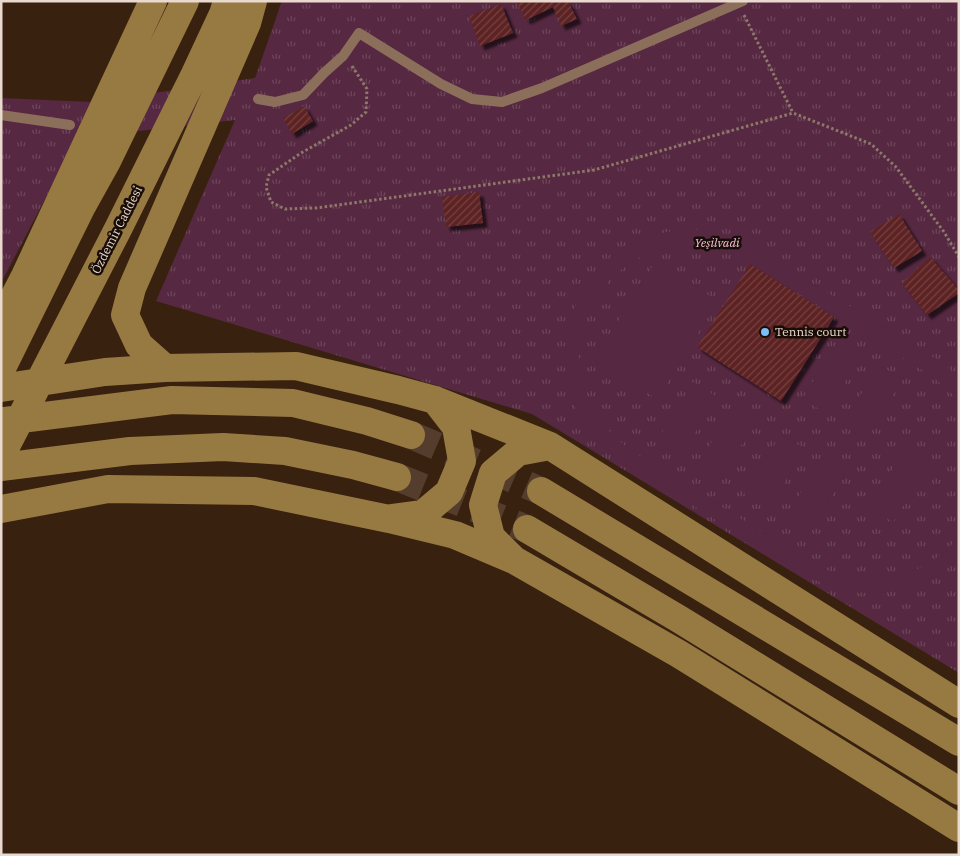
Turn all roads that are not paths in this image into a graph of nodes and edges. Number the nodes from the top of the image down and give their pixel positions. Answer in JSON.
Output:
{"nodes":[{"id":1,"x":153,"y":1,"type":"edge"},
{"id":2,"x":185,"y":1,"type":"edge"},
{"id":3,"x":227,"y":1,"type":"edge"},
{"id":4,"x":253,"y":1,"type":"edge"},
{"id":5,"x":741,"y":2,"type":"edge"},
{"id":6,"x":258,"y":99,"type":"dead end"},
{"id":7,"x":1,"y":115,"type":"edge"},
{"id":8,"x":70,"y":125,"type":"dead end"},
{"id":9,"x":1,"y":322,"type":"edge"},
{"id":10,"x":165,"y":368,"type":"junction"},
{"id":11,"x":1,"y":370,"type":"edge"},
{"id":12,"x":1,"y":388,"type":"edge"},
{"id":13,"x":435,"y":400,"type":"junction"},
{"id":14,"x":1,"y":422,"type":"edge"},
{"id":15,"x":411,"y":435,"type":"tunnel mouth"},
{"id":16,"x":550,"y":446,"type":"junction"},
{"id":17,"x":1,"y":456,"type":"edge"},
{"id":18,"x":1,"y":468,"type":"edge"},
{"id":19,"x":397,"y":477,"type":"tunnel mouth"},
{"id":20,"x":541,"y":491,"type":"tunnel mouth"},
{"id":21,"x":1,"y":509,"type":"edge"},
{"id":22,"x":389,"y":519,"type":"junction"},
{"id":23,"x":527,"y":529,"type":"tunnel mouth"},
{"id":24,"x":514,"y":560,"type":"junction"},
{"id":25,"x":959,"y":704,"type":"edge"},
{"id":26,"x":959,"y":742,"type":"edge"},
{"id":27,"x":959,"y":791,"type":"edge"},
{"id":28,"x":959,"y":828,"type":"edge"}],
"edges":[{"from":1,"to":9,"type":"main road"},
{"from":2,"to":11,"type":"main road"},
{"from":3,"to":17,"type":"main road","name":"Özdemir Caddesi"},
{"from":4,"to":10,"type":"main road"},
{"from":5,"to":6,"type":"lane"},
{"from":7,"to":8,"type":"lane"},
{"from":10,"to":12,"type":"main road"},
{"from":10,"to":13,"type":"main road"},
{"from":13,"to":16,"type":"main road"},
{"from":13,"to":22,"type":"main road"},
{"from":14,"to":15,"type":"main road"},
{"from":16,"to":24,"type":"main road"},
{"from":16,"to":25,"type":"main road"},
{"from":18,"to":19,"type":"main road"},
{"from":20,"to":26,"type":"main road"},
{"from":21,"to":22,"type":"main road"},
{"from":22,"to":24,"type":"main road"},
{"from":23,"to":27,"type":"main road"},
{"from":24,"to":28,"type":"main road"}]}
